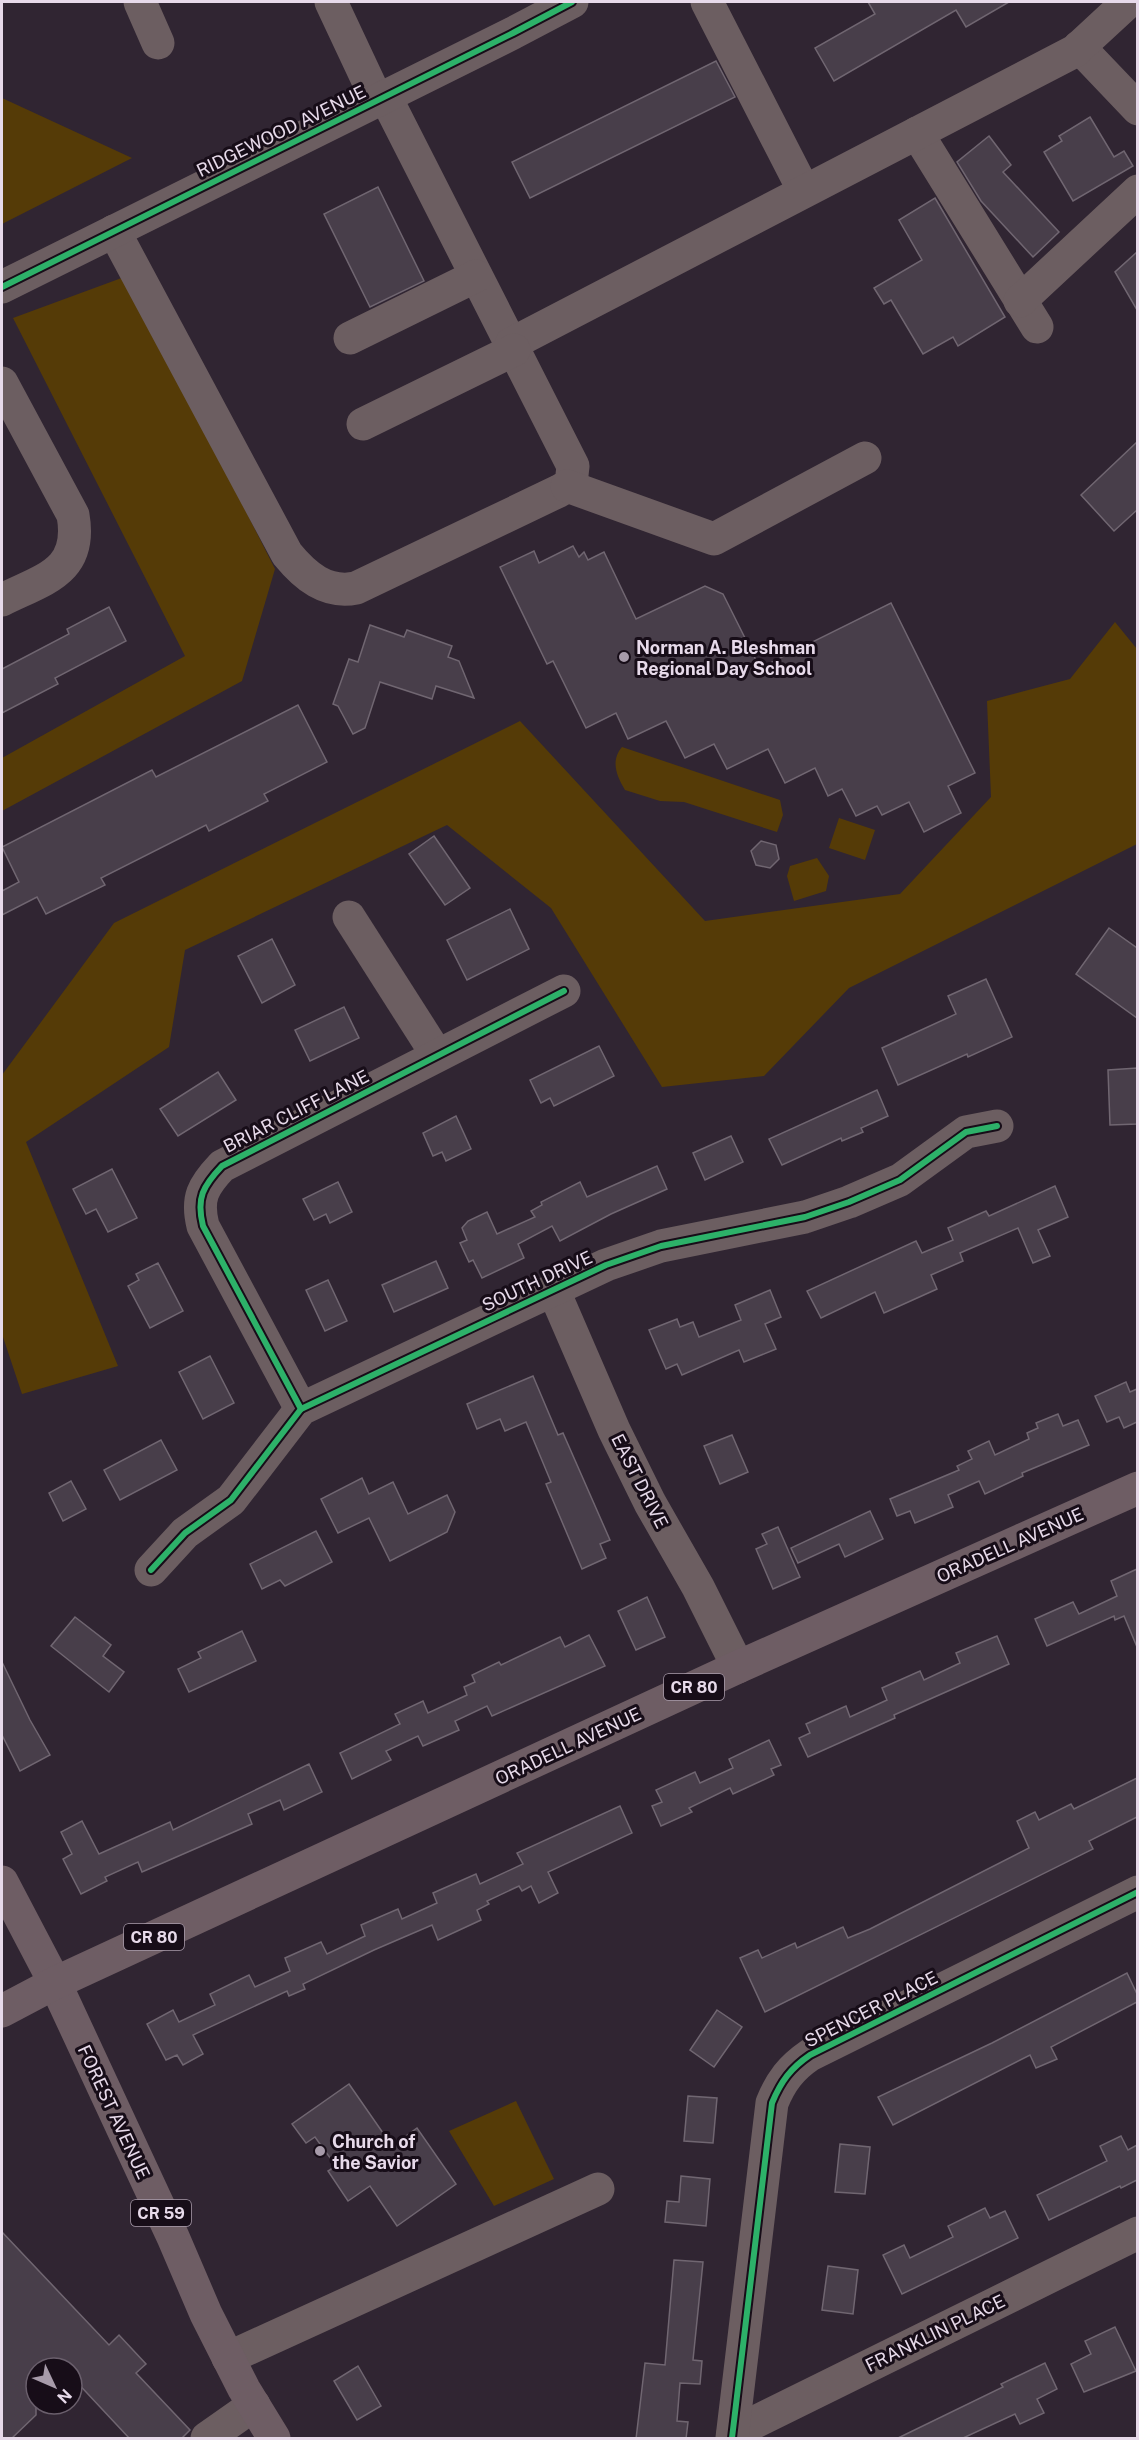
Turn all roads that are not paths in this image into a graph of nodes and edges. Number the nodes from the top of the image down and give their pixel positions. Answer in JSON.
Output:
{"nodes":[{"id":1,"x":140,"y":2,"type":"edge"},
{"id":2,"x":331,"y":2,"type":"edge"},
{"id":3,"x":573,"y":2,"type":"edge"},
{"id":4,"x":707,"y":2,"type":"edge"},
{"id":5,"x":1128,"y":2,"type":"edge"},
{"id":6,"x":158,"y":43,"type":"dead end"},
{"id":7,"x":1079,"y":47,"type":"junction"},
{"id":8,"x":381,"y":98,"type":"junction"},
{"id":9,"x":1137,"y":109,"type":"edge"},
{"id":10,"x":917,"y":133,"type":"junction"},
{"id":11,"x":804,"y":191,"type":"junction"},
{"id":12,"x":1137,"y":191,"type":"edge"},
{"id":13,"x":114,"y":231,"type":"junction"},
{"id":14,"x":476,"y":276,"type":"junction"},
{"id":15,"x":2,"y":287,"type":"edge"},
{"id":16,"x":350,"y":338,"type":"dead end"},
{"id":17,"x":512,"y":347,"type":"junction"},
{"id":18,"x":2,"y":383,"type":"edge"},
{"id":19,"x":363,"y":424,"type":"dead end"},
{"id":20,"x":865,"y":458,"type":"dead end"},
{"id":21,"x":567,"y":486,"type":"junction"},
{"id":22,"x":2,"y":600,"type":"edge"},
{"id":23,"x":349,"y":917,"type":"dead end"},
{"id":24,"x":564,"y":991,"type":"dead end"},
{"id":25,"x":437,"y":1055,"type":"junction"},
{"id":26,"x":997,"y":1126,"type":"dead end"},
{"id":27,"x":553,"y":1289,"type":"junction"},
{"id":28,"x":301,"y":1409,"type":"junction"},
{"id":29,"x":1137,"y":1488,"type":"edge"},
{"id":30,"x":152,"y":1570,"type":"dead end"},
{"id":31,"x":738,"y":1667,"type":"junction"},
{"id":32,"x":2,"y":1882,"type":"edge"},
{"id":33,"x":1137,"y":1892,"type":"edge"},
{"id":34,"x":55,"y":1983,"type":"junction"},
{"id":35,"x":2,"y":2011,"type":"edge"},
{"id":36,"x":598,"y":2189,"type":"dead end"},
{"id":37,"x":1137,"y":2233,"type":"edge"},
{"id":38,"x":228,"y":2358,"type":"junction"},
{"id":39,"x":254,"y":2405,"type":"junction"},
{"id":40,"x":733,"y":2436,"type":"edge"},
{"id":41,"x":207,"y":2439,"type":"edge"},
{"id":42,"x":274,"y":2439,"type":"edge"}],
"edges":[{"from":1,"to":6,"type":"street"},
{"from":2,"to":8,"type":"street"},
{"from":3,"to":8,"type":"street","name":"RIDGEWOOD AVENUE"},
{"from":4,"to":11,"type":"street"},
{"from":5,"to":7,"type":"street"},
{"from":7,"to":9,"type":"street"},
{"from":7,"to":10,"type":"street"},
{"from":8,"to":13,"type":"street","name":"RIDGEWOOD AVENUE"},
{"from":8,"to":14,"type":"street"},
{"from":10,"to":11,"type":"street"},
{"from":10,"to":12,"type":"street"},
{"from":11,"to":17,"type":"street"},
{"from":13,"to":15,"type":"street","name":"RIDGEWOOD AVENUE"},
{"from":13,"to":21,"type":"street"},
{"from":14,"to":16,"type":"street"},
{"from":14,"to":17,"type":"street"},
{"from":17,"to":19,"type":"street"},
{"from":17,"to":21,"type":"street"},
{"from":18,"to":22,"type":"street"},
{"from":20,"to":21,"type":"street"},
{"from":23,"to":25,"type":"street"},
{"from":24,"to":25,"type":"street","name":"BRIAR CLIFF LANE"},
{"from":25,"to":28,"type":"street","name":"BRIAR CLIFF LANE"},
{"from":26,"to":27,"type":"street","name":"SOUTH DRIVE"},
{"from":27,"to":28,"type":"street","name":"SOUTH DRIVE"},
{"from":27,"to":31,"type":"street","name":"EAST DRIVE"},
{"from":28,"to":30,"type":"street","name":"SOUTH DRIVE"},
{"from":29,"to":31,"type":"main road","name":"ORADELL AVENUE","number":"CR 80"},
{"from":31,"to":34,"type":"main road","name":"ORADELL AVENUE","number":"CR 80"},
{"from":32,"to":34,"type":"main road","name":"FOREST AVENUE","number":"CR 59"},
{"from":33,"to":40,"type":"street","name":"SPENCER PLACE"},
{"from":34,"to":35,"type":"main road","name":"ORADELL AVENUE","number":"CR 80"},
{"from":34,"to":38,"type":"main road","name":"FOREST AVENUE","number":"CR 59"},
{"from":36,"to":38,"type":"street"},
{"from":37,"to":40,"type":"street","name":"FRANKLIN PLACE"},
{"from":38,"to":39,"type":"main road","name":"FOREST AVENUE","number":"CR 59"},
{"from":39,"to":41,"type":"street"},
{"from":39,"to":42,"type":"main road","name":"FOREST AVENUE","number":"CR 59"}]}
